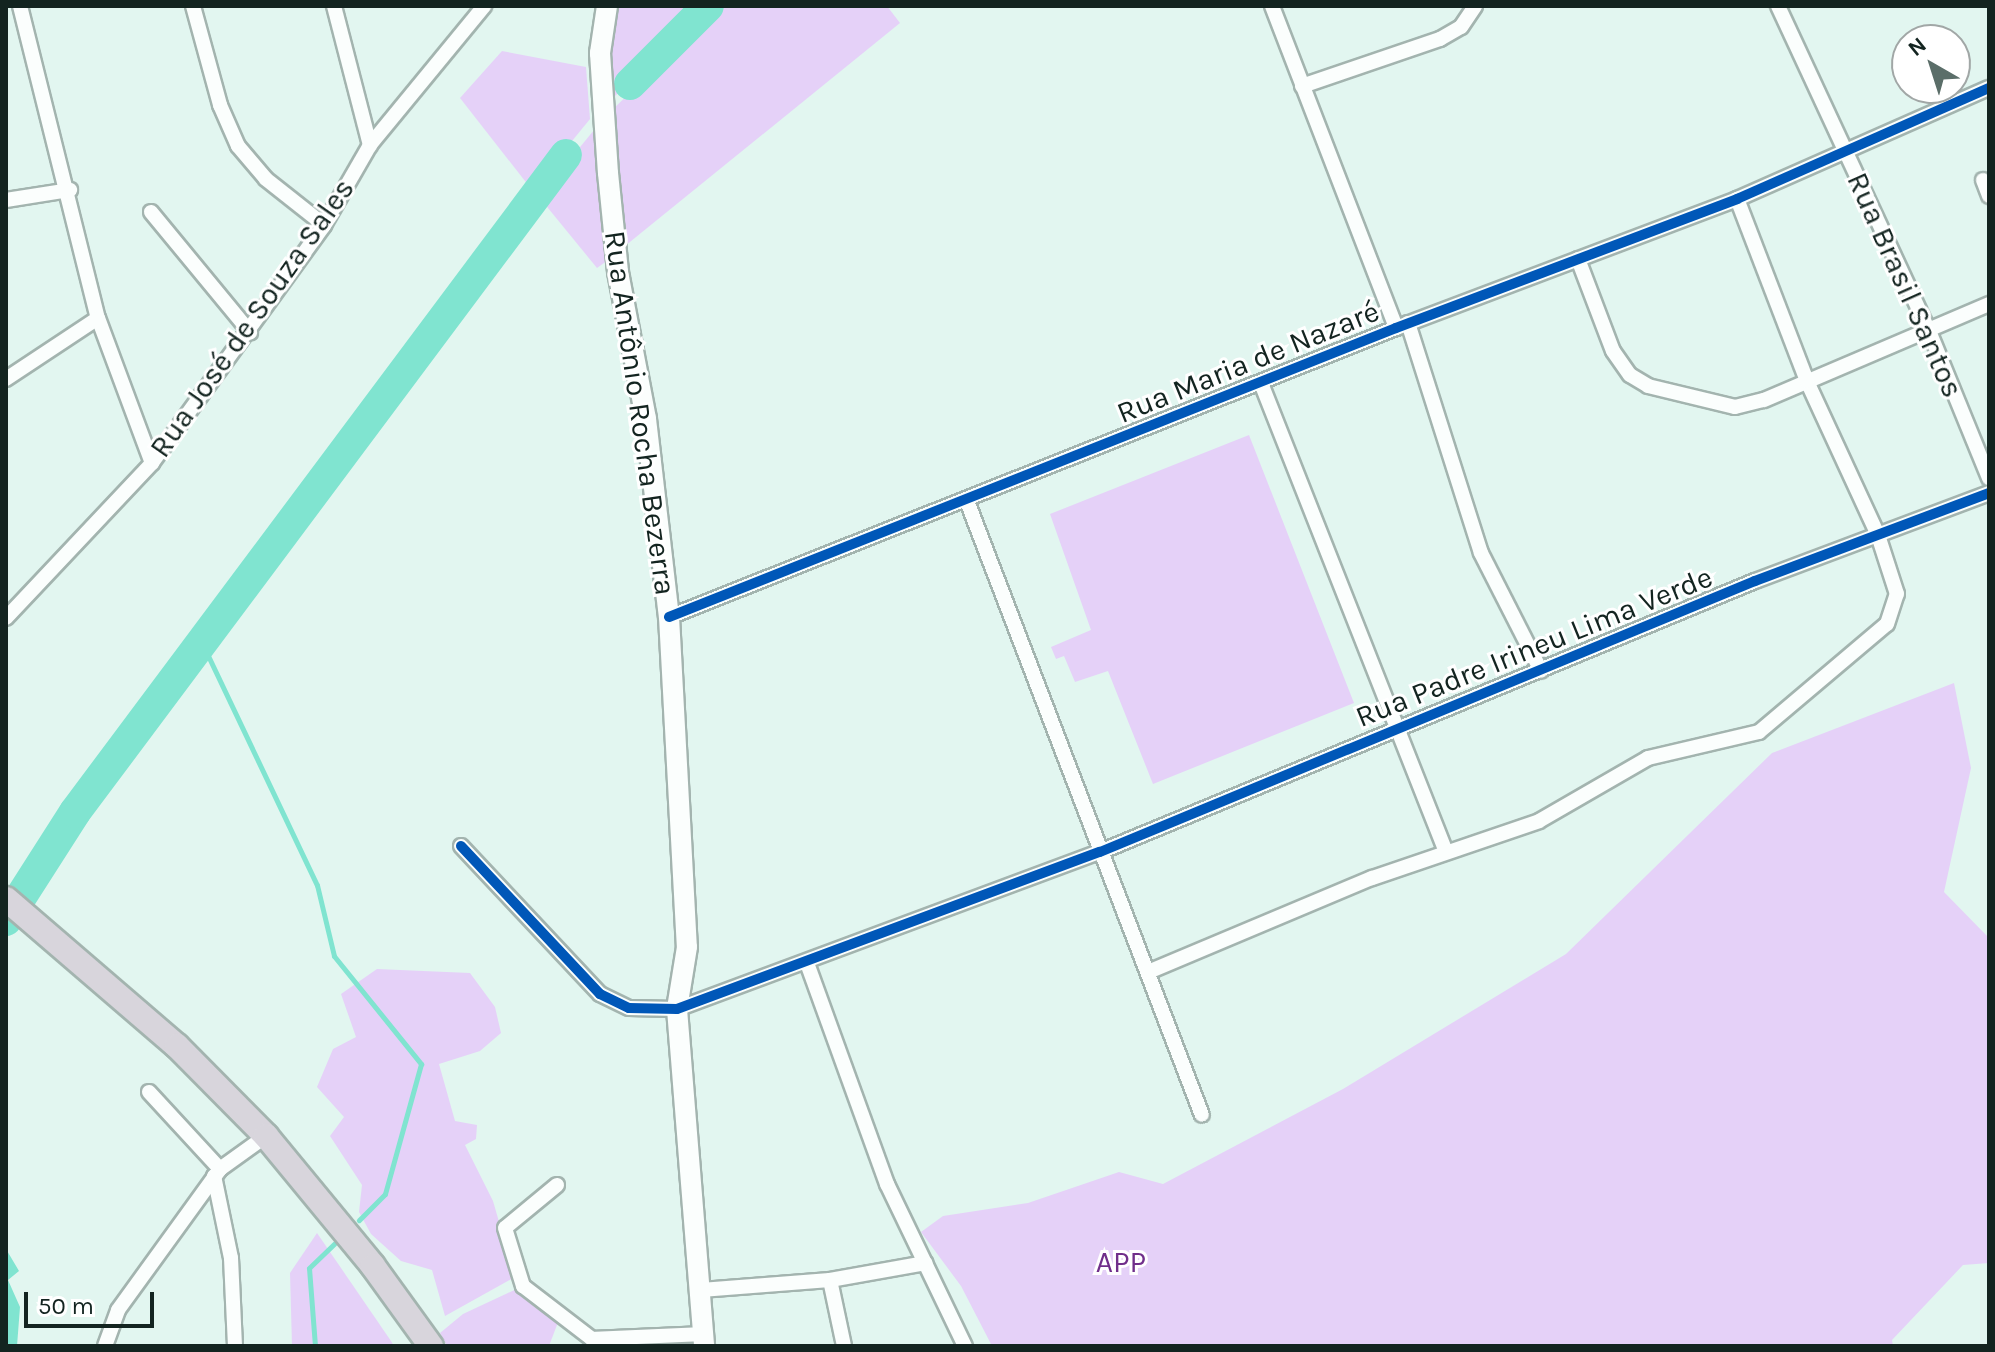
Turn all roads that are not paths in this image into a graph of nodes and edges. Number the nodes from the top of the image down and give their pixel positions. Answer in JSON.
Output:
{"nodes":[{"id":1,"x":20,"y":6,"type":"edge"},
{"id":2,"x":193,"y":6,"type":"edge"},
{"id":3,"x":334,"y":6,"type":"edge"},
{"id":4,"x":607,"y":6,"type":"edge"},
{"id":5,"x":1272,"y":6,"type":"edge"},
{"id":6,"x":1475,"y":6,"type":"edge"},
{"id":7,"x":1778,"y":6,"type":"edge"},
{"id":8,"x":481,"y":8,"type":"edge"},
{"id":9,"x":1302,"y":86,"type":"junction"},
{"id":10,"x":1989,"y":88,"type":"edge"},
{"id":11,"x":370,"y":145,"type":"junction"},
{"id":12,"x":1845,"y":153,"type":"junction"},
{"id":13,"x":1983,"y":180,"type":"dead end"},
{"id":14,"x":70,"y":190,"type":"junction"},
{"id":15,"x":1989,"y":196,"type":"edge"},
{"id":16,"x":1737,"y":199,"type":"junction"},
{"id":17,"x":6,"y":200,"type":"edge"},
{"id":18,"x":151,"y":212,"type":"dead end"},
{"id":19,"x":324,"y":225,"type":"junction"},
{"id":20,"x":1578,"y":259,"type":"junction"},
{"id":21,"x":1989,"y":304,"type":"edge"},
{"id":22,"x":98,"y":318,"type":"junction"},
{"id":23,"x":1402,"y":326,"type":"junction"},
{"id":24,"x":1929,"y":331,"type":"junction"},
{"id":25,"x":250,"y":332,"type":"junction"},
{"id":26,"x":6,"y":379,"type":"edge"},
{"id":27,"x":1807,"y":381,"type":"junction"},
{"id":28,"x":1261,"y":383,"type":"junction"},
{"id":29,"x":152,"y":463,"type":"junction"},
{"id":30,"x":1989,"y":478,"type":"edge"},
{"id":31,"x":1989,"y":493,"type":"edge"},
{"id":32,"x":967,"y":501,"type":"junction"},
{"id":33,"x":1878,"y":535,"type":"junction"},
{"id":34,"x":669,"y":617,"type":"junction"},
{"id":35,"x":6,"y":618,"type":"edge"},
{"id":36,"x":1541,"y":671,"type":"junction"},
{"id":37,"x":1395,"y":730,"type":"junction"},
{"id":38,"x":461,"y":846,"type":"dead end"},
{"id":39,"x":1100,"y":852,"type":"junction"},
{"id":40,"x":1446,"y":852,"type":"junction"},
{"id":41,"x":6,"y":899,"type":"edge"},
{"id":42,"x":807,"y":963,"type":"junction"},
{"id":43,"x":1148,"y":972,"type":"junction"},
{"id":44,"x":677,"y":1009,"type":"junction"},
{"id":45,"x":149,"y":1092,"type":"dead end"},
{"id":46,"x":1202,"y":1115,"type":"dead end"},
{"id":47,"x":266,"y":1136,"type":"junction"},
{"id":48,"x":217,"y":1172,"type":"junction"},
{"id":49,"x":557,"y":1185,"type":"dead end"},
{"id":50,"x":925,"y":1263,"type":"junction"},
{"id":51,"x":830,"y":1280,"type":"junction"},
{"id":52,"x":701,"y":1290,"type":"junction"},
{"id":53,"x":703,"y":1340,"type":"edge"},
{"id":54,"x":105,"y":1346,"type":"edge"},
{"id":55,"x":235,"y":1346,"type":"edge"},
{"id":56,"x":431,"y":1346,"type":"edge"},
{"id":57,"x":844,"y":1346,"type":"edge"},
{"id":58,"x":965,"y":1346,"type":"edge"}],
"edges":[{"from":1,"to":14,"type":"street"},
{"from":2,"to":19,"type":"street"},
{"from":3,"to":11,"type":"street"},
{"from":4,"to":34,"type":"street","name":"Rua Antônio Rocha Bezerra"},
{"from":5,"to":9,"type":"street"},
{"from":6,"to":9,"type":"street"},
{"from":7,"to":12,"type":"street","name":"Rua Brasil Santos"},
{"from":8,"to":11,"type":"street","name":"Rua José de Souza Sales"},
{"from":9,"to":23,"type":"street"},
{"from":10,"to":12,"type":"street","name":"Rua Maria de Nazaré"},
{"from":11,"to":19,"type":"street","name":"Rua José de Souza Sales"},
{"from":12,"to":16,"type":"street","name":"Rua Maria de Nazaré"},
{"from":12,"to":24,"type":"street","name":"Rua Brasil Santos"},
{"from":13,"to":15,"type":"street"},
{"from":14,"to":17,"type":"street"},
{"from":14,"to":22,"type":"street"},
{"from":16,"to":20,"type":"street","name":"Rua Maria de Nazaré"},
{"from":16,"to":27,"type":"street"},
{"from":18,"to":25,"type":"street"},
{"from":19,"to":25,"type":"street","name":"Rua José de Souza Sales"},
{"from":20,"to":23,"type":"street","name":"Rua Maria de Nazaré"},
{"from":20,"to":27,"type":"street"},
{"from":21,"to":24,"type":"street"},
{"from":22,"to":26,"type":"street"},
{"from":22,"to":29,"type":"street"},
{"from":23,"to":28,"type":"street","name":"Rua Maria de Nazaré"},
{"from":23,"to":36,"type":"street"},
{"from":24,"to":27,"type":"street"},
{"from":24,"to":30,"type":"street","name":"Rua Brasil Santos"},
{"from":25,"to":29,"type":"street","name":"Rua José de Souza Sales"},
{"from":27,"to":33,"type":"street"},
{"from":28,"to":32,"type":"street","name":"Rua Maria de Nazaré"},
{"from":28,"to":37,"type":"street"},
{"from":29,"to":35,"type":"street","name":"Rua José de Souza Sales"},
{"from":31,"to":33,"type":"street","name":"Rua Padre Irineu Lima Verde"},
{"from":32,"to":34,"type":"street","name":"Rua Maria de Nazaré"},
{"from":32,"to":39,"type":"street"},
{"from":33,"to":36,"type":"street","name":"Rua Padre Irineu Lima Verde"},
{"from":33,"to":40,"type":"street"},
{"from":34,"to":44,"type":"street","name":"Rua Antônio Rocha Bezerra"},
{"from":36,"to":37,"type":"street","name":"Rua Padre Irineu Lima Verde"},
{"from":37,"to":39,"type":"street","name":"Rua Padre Irineu Lima Verde"},
{"from":37,"to":40,"type":"street"},
{"from":38,"to":44,"type":"street"},
{"from":39,"to":42,"type":"street","name":"Rua Padre Irineu Lima Verde"},
{"from":39,"to":43,"type":"street"},
{"from":40,"to":43,"type":"street"},
{"from":41,"to":47,"type":"highway"},
{"from":42,"to":44,"type":"street","name":"Rua Padre Irineu Lima Verde"},
{"from":42,"to":50,"type":"street"},
{"from":43,"to":46,"type":"street"},
{"from":44,"to":52,"type":"street","name":"Rua Antônio Rocha Bezerra"},
{"from":45,"to":48,"type":"street"},
{"from":47,"to":48,"type":"street"},
{"from":47,"to":56,"type":"highway"},
{"from":48,"to":54,"type":"street"},
{"from":48,"to":55,"type":"street"},
{"from":49,"to":53,"type":"street"},
{"from":50,"to":51,"type":"street"},
{"from":50,"to":58,"type":"street"},
{"from":51,"to":52,"type":"street"},
{"from":51,"to":57,"type":"street"},
{"from":52,"to":53,"type":"street","name":"Rua Antônio Rocha Bezerra"}]}
